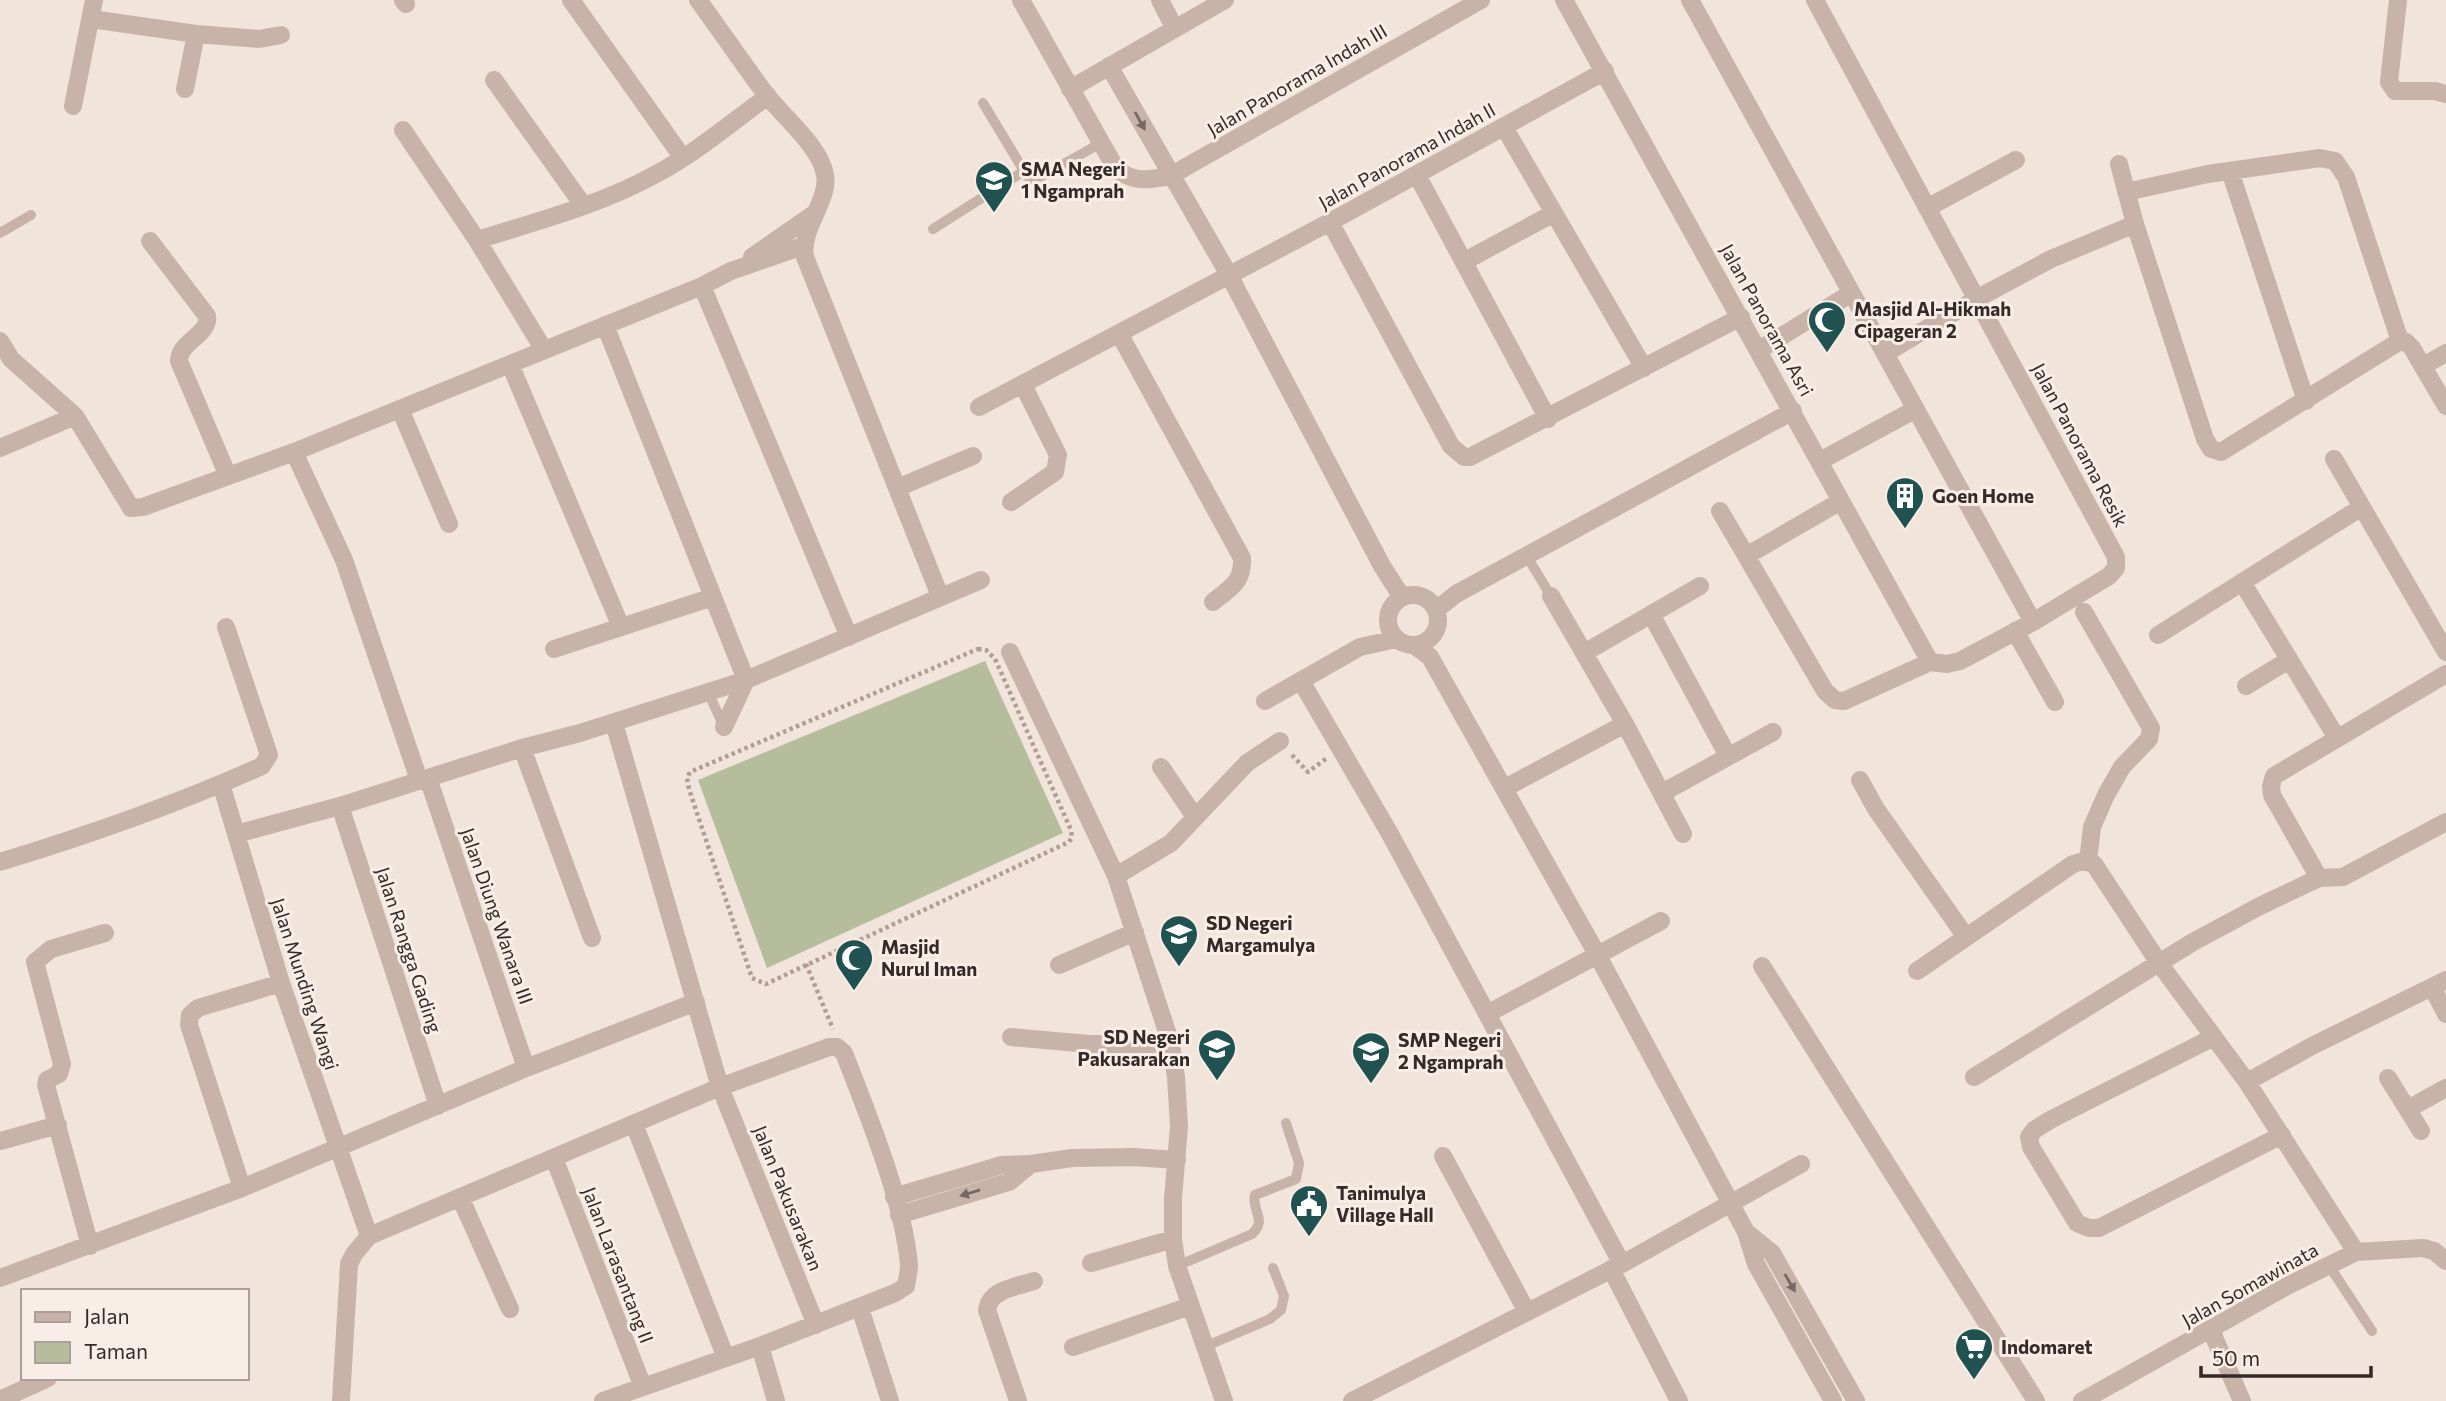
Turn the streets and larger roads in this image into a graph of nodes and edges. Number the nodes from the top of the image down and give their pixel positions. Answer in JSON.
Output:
{"nodes":[{"id":1,"x":94,"y":0,"type":"edge"},
{"id":2,"x":570,"y":0,"type":"edge"},
{"id":3,"x":698,"y":0,"type":"edge"},
{"id":4,"x":1021,"y":0,"type":"edge"},
{"id":5,"x":1160,"y":0,"type":"edge"},
{"id":6,"x":1225,"y":0,"type":"edge"},
{"id":7,"x":1481,"y":0,"type":"edge"},
{"id":8,"x":1564,"y":0,"type":"edge"},
{"id":9,"x":1690,"y":0,"type":"edge"},
{"id":10,"x":1815,"y":0,"type":"edge"},
{"id":11,"x":2398,"y":0,"type":"edge"},
{"id":12,"x":91,"y":19,"type":"junction"},
{"id":13,"x":1175,"y":29,"type":"junction"},
{"id":14,"x":196,"y":34,"type":"junction"},
{"id":15,"x":281,"y":35,"type":"dead end"},
{"id":16,"x":1109,"y":66,"type":"junction"},
{"id":17,"x":1605,"y":71,"type":"junction"},
{"id":18,"x":494,"y":80,"type":"dead end"},
{"id":19,"x":185,"y":89,"type":"dead end"},
{"id":20,"x":1070,"y":89,"type":"junction"},
{"id":21,"x":2446,"y":94,"type":"edge"},
{"id":22,"x":768,"y":96,"type":"junction"},
{"id":23,"x":72,"y":106,"type":"dead end"},
{"id":24,"x":1504,"y":127,"type":"junction"},
{"id":25,"x":403,"y":130,"type":"dead end"},
{"id":26,"x":683,"y":158,"type":"junction"},
{"id":27,"x":2016,"y":160,"type":"dead end"},
{"id":28,"x":2119,"y":164,"type":"dead end"},
{"id":29,"x":2230,"y":171,"type":"junction"},
{"id":30,"x":1417,"y":175,"type":"junction"},
{"id":31,"x":1170,"y":176,"type":"junction"},
{"id":32,"x":2126,"y":192,"type":"junction"},
{"id":33,"x":583,"y":205,"type":"junction"},
{"id":34,"x":1927,"y":208,"type":"junction"},
{"id":35,"x":814,"y":214,"type":"junction"},
{"id":36,"x":1554,"y":214,"type":"junction"},
{"id":37,"x":1330,"y":222,"type":"junction"},
{"id":38,"x":2135,"y":224,"type":"junction"},
{"id":39,"x":477,"y":240,"type":"junction"},
{"id":40,"x":150,"y":241,"type":"dead end"},
{"id":41,"x":803,"y":246,"type":"junction"},
{"id":42,"x":1465,"y":261,"type":"junction"},
{"id":43,"x":732,"y":271,"type":"junction"},
{"id":44,"x":1229,"y":275,"type":"junction"},
{"id":45,"x":702,"y":286,"type":"junction"},
{"id":46,"x":1850,"y":294,"type":"junction"},
{"id":47,"x":1978,"y":298,"type":"junction"},
{"id":48,"x":1741,"y":317,"type":"junction"},
{"id":49,"x":605,"y":326,"type":"junction"},
{"id":50,"x":1120,"y":335,"type":"junction"},
{"id":51,"x":0,"y":341,"type":"edge"},
{"id":52,"x":2400,"y":341,"type":"junction"},
{"id":53,"x":544,"y":350,"type":"junction"},
{"id":54,"x":1759,"y":350,"type":"junction"},
{"id":55,"x":1886,"y":353,"type":"junction"},
{"id":56,"x":2446,"y":353,"type":"edge"},
{"id":57,"x":6,"y":361,"type":"edge"},
{"id":58,"x":510,"y":364,"type":"junction"},
{"id":59,"x":2423,"y":366,"type":"junction"},
{"id":60,"x":1644,"y":369,"type":"junction"},
{"id":61,"x":1023,"y":384,"type":"junction"},
{"id":62,"x":2306,"y":401,"type":"junction"},
{"id":63,"x":2446,"y":405,"type":"edge"},
{"id":64,"x":979,"y":407,"type":"dead end"},
{"id":65,"x":400,"y":409,"type":"junction"},
{"id":66,"x":1916,"y":409,"type":"junction"},
{"id":67,"x":1793,"y":411,"type":"junction"},
{"id":68,"x":75,"y":416,"type":"junction"},
{"id":69,"x":1548,"y":419,"type":"junction"},
{"id":70,"x":0,"y":448,"type":"edge"},
{"id":71,"x":294,"y":452,"type":"junction"},
{"id":72,"x":973,"y":456,"type":"dead end"},
{"id":73,"x":2334,"y":459,"type":"dead end"},
{"id":74,"x":1820,"y":461,"type":"junction"},
{"id":75,"x":228,"y":476,"type":"junction"},
{"id":76,"x":897,"y":488,"type":"junction"},
{"id":77,"x":1842,"y":501,"type":"junction"},
{"id":78,"x":1011,"y":502,"type":"dead end"},
{"id":79,"x":2362,"y":507,"type":"junction"},
{"id":80,"x":1720,"y":512,"type":"dead end"},
{"id":81,"x":449,"y":524,"type":"dead end"},
{"id":82,"x":1746,"y":556,"type":"junction"},
{"id":83,"x":981,"y":580,"type":"dead end"},
{"id":84,"x":2242,"y":582,"type":"junction"},
{"id":85,"x":1700,"y":586,"type":"dead end"},
{"id":86,"x":940,"y":596,"type":"junction"},
{"id":87,"x":1551,"y":596,"type":"road end"},
{"id":88,"x":713,"y":597,"type":"junction"},
{"id":89,"x":1398,"y":600,"type":"junction"},
{"id":90,"x":1213,"y":601,"type":"dead end"},
{"id":91,"x":1433,"y":606,"type":"junction"},
{"id":92,"x":2084,"y":612,"type":"dead end"},
{"id":93,"x":1651,"y":614,"type":"junction"},
{"id":94,"x":1387,"y":621,"type":"junction"},
{"id":95,"x":2033,"y":622,"type":"junction"},
{"id":96,"x":226,"y":627,"type":"dead end"},
{"id":97,"x":621,"y":627,"type":"junction"},
{"id":98,"x":2015,"y":631,"type":"junction"},
{"id":99,"x":2158,"y":635,"type":"dead end"},
{"id":100,"x":849,"y":637,"type":"junction"},
{"id":101,"x":1432,"y":637,"type":"junction"},
{"id":102,"x":1396,"y":639,"type":"junction"},
{"id":103,"x":1414,"y":645,"type":"junction"},
{"id":104,"x":1360,"y":648,"type":"junction"},
{"id":105,"x":554,"y":649,"type":"dead end"},
{"id":106,"x":1010,"y":652,"type":"dead end"},
{"id":107,"x":2446,"y":652,"type":"edge"},
{"id":108,"x":1584,"y":653,"type":"junction"},
{"id":109,"x":1430,"y":657,"type":"junction"},
{"id":110,"x":2289,"y":660,"type":"junction"},
{"id":111,"x":1930,"y":662,"type":"junction"},
{"id":112,"x":2446,"y":674,"type":"edge"},
{"id":113,"x":746,"y":680,"type":"junction"},
{"id":114,"x":1301,"y":681,"type":"junction"},
{"id":115,"x":2246,"y":686,"type":"dead end"},
{"id":116,"x":1265,"y":701,"type":"dead end"},
{"id":117,"x":2055,"y":702,"type":"dead end"},
{"id":118,"x":614,"y":723,"type":"junction"},
{"id":119,"x":1625,"y":724,"type":"junction"},
{"id":120,"x":724,"y":727,"type":"road end"},
{"id":121,"x":1773,"y":732,"type":"dead end"},
{"id":122,"x":2337,"y":738,"type":"junction"},
{"id":123,"x":1280,"y":741,"type":"road end"},
{"id":124,"x":522,"y":748,"type":"junction"},
{"id":125,"x":1728,"y":756,"type":"junction"},
{"id":126,"x":1161,"y":767,"type":"dead end"},
{"id":127,"x":424,"y":779,"type":"junction"},
{"id":128,"x":1860,"y":780,"type":"dead end"},
{"id":129,"x":221,"y":784,"type":"junction"},
{"id":130,"x":1505,"y":788,"type":"junction"},
{"id":131,"x":1662,"y":793,"type":"junction"},
{"id":132,"x":340,"y":806,"type":"junction"},
{"id":133,"x":1195,"y":817,"type":"junction"},
{"id":134,"x":2446,"y":822,"type":"edge"},
{"id":135,"x":236,"y":834,"type":"junction"},
{"id":136,"x":1683,"y":834,"type":"dead end"},
{"id":137,"x":2088,"y":861,"type":"junction"},
{"id":138,"x":0,"y":862,"type":"edge"},
{"id":139,"x":1116,"y":876,"type":"junction"},
{"id":140,"x":2319,"y":878,"type":"junction"},
{"id":141,"x":1661,"y":921,"type":"dead end"},
{"id":142,"x":1135,"y":932,"type":"junction"},
{"id":143,"x":105,"y":933,"type":"dead end"},
{"id":144,"x":1966,"y":937,"type":"junction"},
{"id":145,"x":592,"y":938,"type":"dead end"},
{"id":146,"x":1598,"y":956,"type":"junction"},
{"id":147,"x":2159,"y":963,"type":"junction"},
{"id":148,"x":1059,"y":965,"type":"dead end"},
{"id":149,"x":1762,"y":966,"type":"dead end"},
{"id":150,"x":1916,"y":971,"type":"dead end"},
{"id":151,"x":2439,"y":983,"type":"edge"},
{"id":152,"x":281,"y":984,"type":"junction"},
{"id":153,"x":696,"y":1002,"type":"junction"},
{"id":154,"x":1487,"y":1014,"type":"junction"},
{"id":155,"x":2446,"y":1014,"type":"edge"},
{"id":156,"x":1011,"y":1037,"type":"dead end"},
{"id":157,"x":2214,"y":1037,"type":"junction"},
{"id":158,"x":1171,"y":1044,"type":"junction"},
{"id":159,"x":526,"y":1068,"type":"junction"},
{"id":160,"x":1974,"y":1077,"type":"dead end"},
{"id":161,"x":2388,"y":1078,"type":"dead end"},
{"id":162,"x":2247,"y":1082,"type":"junction"},
{"id":163,"x":720,"y":1087,"type":"junction"},
{"id":164,"x":2446,"y":1088,"type":"edge"},
{"id":165,"x":438,"y":1106,"type":"junction"},
{"id":166,"x":2408,"y":1109,"type":"junction"},
{"id":167,"x":634,"y":1124,"type":"junction"},
{"id":168,"x":58,"y":1125,"type":"junction"},
{"id":169,"x":2421,"y":1131,"type":"dead end"},
{"id":170,"x":2282,"y":1135,"type":"junction"},
{"id":171,"x":0,"y":1141,"type":"edge"},
{"id":172,"x":337,"y":1147,"type":"junction"},
{"id":173,"x":1443,"y":1156,"type":"dead end"},
{"id":174,"x":554,"y":1158,"type":"junction"},
{"id":175,"x":1177,"y":1160,"type":"junction"},
{"id":176,"x":1031,"y":1164,"type":"junction"},
{"id":177,"x":1801,"y":1164,"type":"dead end"},
{"id":178,"x":242,"y":1188,"type":"junction"},
{"id":179,"x":894,"y":1197,"type":"junction"},
{"id":180,"x":460,"y":1198,"type":"junction"},
{"id":181,"x":1729,"y":1203,"type":"junction"},
{"id":182,"x":899,"y":1214,"type":"junction"},
{"id":183,"x":1746,"y":1232,"type":"junction"},
{"id":184,"x":369,"y":1236,"type":"junction"},
{"id":185,"x":1173,"y":1239,"type":"junction"},
{"id":186,"x":90,"y":1246,"type":"junction"},
{"id":187,"x":2356,"y":1252,"type":"junction"},
{"id":188,"x":2446,"y":1261,"type":"edge"},
{"id":189,"x":1091,"y":1263,"type":"dead end"},
{"id":190,"x":1617,"y":1266,"type":"junction"},
{"id":191,"x":0,"y":1278,"type":"edge"},
{"id":192,"x":1034,"y":1281,"type":"dead end"},
{"id":193,"x":1190,"y":1306,"type":"junction"},
{"id":194,"x":860,"y":1308,"type":"junction"},
{"id":195,"x":510,"y":1309,"type":"dead end"},
{"id":196,"x":1527,"y":1312,"type":"junction"},
{"id":197,"x":816,"y":1325,"type":"junction"},
{"id":198,"x":2211,"y":1330,"type":"junction"},
{"id":199,"x":760,"y":1346,"type":"junction"},
{"id":200,"x":1073,"y":1347,"type":"dead end"},
{"id":201,"x":726,"y":1358,"type":"junction"},
{"id":202,"x":44,"y":1380,"type":"edge"},
{"id":203,"x":643,"y":1387,"type":"junction"},
{"id":204,"x":2093,"y":1398,"type":"edge"},
{"id":205,"x":0,"y":1400,"type":"edge"},
{"id":206,"x":337,"y":1400,"type":"edge"},
{"id":207,"x":603,"y":1401,"type":"edge"},
{"id":208,"x":776,"y":1401,"type":"edge"},
{"id":209,"x":890,"y":1401,"type":"edge"},
{"id":210,"x":1018,"y":1401,"type":"edge"},
{"id":211,"x":1224,"y":1401,"type":"edge"},
{"id":212,"x":1352,"y":1401,"type":"edge"},
{"id":213,"x":1679,"y":1401,"type":"edge"},
{"id":214,"x":1833,"y":1401,"type":"edge"},
{"id":215,"x":1856,"y":1401,"type":"edge"},
{"id":216,"x":2036,"y":1401,"type":"edge"},
{"id":217,"x":2242,"y":1401,"type":"edge"}],
"edges":[{"from":1,"to":12,"type":"street"},
{"from":2,"to":26,"type":"street"},
{"from":3,"to":22,"type":"street"},
{"from":4,"to":20,"type":"street"},
{"from":5,"to":13,"type":"street"},
{"from":6,"to":13,"type":"street"},
{"from":7,"to":31,"type":"street","name":"Jalan Panorama Indah III"},
{"from":8,"to":17,"type":"street","name":"Jalan Panorama Asri"},
{"from":9,"to":46,"type":"street"},
{"from":10,"to":34,"type":"street","name":"Jalan Panorama Resik"},
{"from":11,"to":21,"type":"street"},
{"from":12,"to":14,"type":"street"},
{"from":12,"to":23,"type":"street"},
{"from":13,"to":16,"type":"street"},
{"from":14,"to":15,"type":"street"},
{"from":14,"to":19,"type":"street"},
{"from":16,"to":20,"type":"street"},
{"from":16,"to":31,"type":"street","one_way":true},
{"from":17,"to":24,"type":"street","name":"Jalan Panorama Indah II"},
{"from":17,"to":48,"type":"street","name":"Jalan Panorama Asri"},
{"from":18,"to":33,"type":"street"},
{"from":20,"to":31,"type":"street"},
{"from":22,"to":26,"type":"street"},
{"from":22,"to":35,"type":"street"},
{"from":24,"to":30,"type":"street","name":"Jalan Panorama Indah II"},
{"from":24,"to":36,"type":"street"},
{"from":25,"to":39,"type":"street"},
{"from":26,"to":33,"type":"street"},
{"from":27,"to":34,"type":"street"},
{"from":28,"to":32,"type":"street"},
{"from":29,"to":32,"type":"street"},
{"from":29,"to":52,"type":"street"},
{"from":29,"to":62,"type":"street"},
{"from":30,"to":37,"type":"street","name":"Jalan Panorama Indah II"},
{"from":30,"to":42,"type":"street"},
{"from":31,"to":44,"type":"street"},
{"from":32,"to":38,"type":"street"},
{"from":33,"to":39,"type":"street"},
{"from":34,"to":47,"type":"street","name":"Jalan Panorama Resik"},
{"from":35,"to":41,"type":"street"},
{"from":35,"to":43,"type":"street"},
{"from":36,"to":42,"type":"street"},
{"from":36,"to":60,"type":"street"},
{"from":37,"to":44,"type":"street","name":"Jalan Panorama Indah II"},
{"from":37,"to":69,"type":"street"},
{"from":38,"to":47,"type":"street"},
{"from":38,"to":62,"type":"street"},
{"from":39,"to":53,"type":"street"},
{"from":40,"to":75,"type":"street"},
{"from":41,"to":43,"type":"street"},
{"from":41,"to":76,"type":"street"},
{"from":42,"to":69,"type":"street"},
{"from":43,"to":45,"type":"street"},
{"from":44,"to":50,"type":"street","name":"Jalan Panorama Indah II"},
{"from":44,"to":89,"type":"street"},
{"from":45,"to":49,"type":"street"},
{"from":45,"to":100,"type":"street"},
{"from":46,"to":54,"type":"street"},
{"from":46,"to":55,"type":"street"},
{"from":47,"to":55,"type":"street"},
{"from":47,"to":95,"type":"street","name":"Jalan Panorama Resik"},
{"from":48,"to":54,"type":"street","name":"Jalan Panorama Asri"},
{"from":48,"to":60,"type":"street"},
{"from":49,"to":53,"type":"street"},
{"from":49,"to":88,"type":"street"},
{"from":50,"to":61,"type":"street","name":"Jalan Panorama Indah II"},
{"from":50,"to":90,"type":"street"},
{"from":51,"to":57,"type":"street"},
{"from":52,"to":59,"type":"street"},
{"from":52,"to":62,"type":"street"},
{"from":53,"to":58,"type":"street"},
{"from":54,"to":67,"type":"street","name":"Jalan Panorama Asri"},
{"from":55,"to":66,"type":"street"},
{"from":56,"to":59,"type":"street"},
{"from":57,"to":68,"type":"street"},
{"from":58,"to":65,"type":"street"},
{"from":58,"to":97,"type":"street"},
{"from":59,"to":63,"type":"street"},
{"from":60,"to":69,"type":"street"},
{"from":61,"to":64,"type":"street","name":"Jalan Panorama Indah II"},
{"from":61,"to":78,"type":"street"},
{"from":65,"to":71,"type":"street"},
{"from":65,"to":81,"type":"street"},
{"from":66,"to":74,"type":"street"},
{"from":66,"to":95,"type":"street"},
{"from":67,"to":74,"type":"street","name":"Jalan Panorama Asri"},
{"from":67,"to":91,"type":"street"},
{"from":68,"to":70,"type":"street"},
{"from":68,"to":75,"type":"street"},
{"from":71,"to":75,"type":"street"},
{"from":71,"to":127,"type":"street","name":"Jalan Diung Wanara III"},
{"from":72,"to":76,"type":"street"},
{"from":73,"to":79,"type":"street"},
{"from":74,"to":77,"type":"street","name":"Jalan Panorama Asri"},
{"from":76,"to":86,"type":"street"},
{"from":77,"to":82,"type":"street"},
{"from":77,"to":111,"type":"street","name":"Jalan Panorama Asri"},
{"from":79,"to":84,"type":"street"},
{"from":79,"to":107,"type":"street"},
{"from":80,"to":82,"type":"street"},
{"from":82,"to":111,"type":"street","name":"Jalan Panorama Resik"},
{"from":83,"to":86,"type":"street"},
{"from":84,"to":99,"type":"street"},
{"from":84,"to":110,"type":"street"},
{"from":85,"to":93,"type":"street"},
{"from":86,"to":100,"type":"street"},
{"from":87,"to":108,"type":"street"},
{"from":88,"to":97,"type":"street"},
{"from":88,"to":113,"type":"street"},
{"from":89,"to":91,"type":"street"},
{"from":89,"to":94,"type":"street"},
{"from":91,"to":101,"type":"street"},
{"from":92,"to":137,"type":"street"},
{"from":93,"to":108,"type":"street"},
{"from":93,"to":125,"type":"street"},
{"from":94,"to":102,"type":"street"},
{"from":94,"to":104,"type":"street"},
{"from":95,"to":98,"type":"street","name":"Jalan Panorama Resik"},
{"from":96,"to":129,"type":"street"},
{"from":97,"to":105,"type":"street"},
{"from":98,"to":111,"type":"street","name":"Jalan Panorama Resik"},
{"from":98,"to":117,"type":"street"},
{"from":100,"to":113,"type":"street"},
{"from":101,"to":103,"type":"street"},
{"from":101,"to":109,"type":"street"},
{"from":102,"to":103,"type":"street"},
{"from":102,"to":104,"type":"street"},
{"from":103,"to":109,"type":"street"},
{"from":104,"to":114,"type":"street"},
{"from":106,"to":139,"type":"street"},
{"from":108,"to":119,"type":"street"},
{"from":109,"to":130,"type":"street"},
{"from":110,"to":115,"type":"street"},
{"from":110,"to":122,"type":"street"},
{"from":112,"to":122,"type":"street"},
{"from":113,"to":118,"type":"street"},
{"from":113,"to":120,"type":"street"},
{"from":114,"to":116,"type":"street"},
{"from":114,"to":154,"type":"street"},
{"from":118,"to":124,"type":"street"},
{"from":118,"to":153,"type":"street","name":"Jalan Pakusarakan"},
{"from":119,"to":130,"type":"street"},
{"from":119,"to":131,"type":"street"},
{"from":121,"to":125,"type":"street"},
{"from":122,"to":140,"type":"street"},
{"from":123,"to":133,"type":"street"},
{"from":124,"to":127,"type":"street"},
{"from":124,"to":145,"type":"street"},
{"from":125,"to":131,"type":"street"},
{"from":126,"to":133,"type":"street"},
{"from":127,"to":132,"type":"street"},
{"from":127,"to":159,"type":"street","name":"Jalan Diung Wanara III"},
{"from":128,"to":144,"type":"street"},
{"from":129,"to":135,"type":"street","name":"Jalan Munding Wangi"},
{"from":129,"to":138,"type":"street"},
{"from":130,"to":146,"type":"street"},
{"from":131,"to":136,"type":"street"},
{"from":132,"to":135,"type":"street"},
{"from":132,"to":165,"type":"street","name":"Jalan Rangga Gading"},
{"from":133,"to":139,"type":"street"},
{"from":134,"to":140,"type":"street"},
{"from":135,"to":152,"type":"street","name":"Jalan Munding Wangi"},
{"from":137,"to":144,"type":"street"},
{"from":137,"to":147,"type":"street"},
{"from":139,"to":142,"type":"street"},
{"from":140,"to":147,"type":"street"},
{"from":141,"to":146,"type":"street"},
{"from":142,"to":148,"type":"street"},
{"from":142,"to":158,"type":"street"},
{"from":143,"to":168,"type":"street"},
{"from":144,"to":150,"type":"street"},
{"from":146,"to":154,"type":"street"},
{"from":146,"to":181,"type":"street"},
{"from":147,"to":157,"type":"street"},
{"from":147,"to":160,"type":"street"},
{"from":149,"to":216,"type":"street"},
{"from":151,"to":155,"type":"street"},
{"from":151,"to":162,"type":"street"},
{"from":152,"to":172,"type":"street","name":"Jalan Munding Wangi"},
{"from":152,"to":178,"type":"street"},
{"from":153,"to":159,"type":"street"},
{"from":153,"to":163,"type":"street","name":"Jalan Pakusarakan"},
{"from":154,"to":190,"type":"street"},
{"from":156,"to":158,"type":"street"},
{"from":157,"to":162,"type":"street"},
{"from":157,"to":170,"type":"street"},
{"from":158,"to":175,"type":"street"},
{"from":159,"to":165,"type":"street"},
{"from":161,"to":166,"type":"street"},
{"from":162,"to":170,"type":"street"},
{"from":163,"to":167,"type":"street"},
{"from":163,"to":179,"type":"street"},
{"from":163,"to":197,"type":"street","name":"Jalan Pakusarakan"},
{"from":164,"to":166,"type":"street"},
{"from":165,"to":172,"type":"street"},
{"from":166,"to":169,"type":"street"},
{"from":167,"to":174,"type":"street"},
{"from":167,"to":201,"type":"street"},
{"from":168,"to":171,"type":"street"},
{"from":168,"to":186,"type":"street"},
{"from":170,"to":187,"type":"street"},
{"from":172,"to":178,"type":"street"},
{"from":172,"to":184,"type":"street","name":"Jalan Munding Wangi"},
{"from":173,"to":196,"type":"street"},
{"from":174,"to":180,"type":"street"},
{"from":174,"to":203,"type":"street","name":"Jalan Larasantang II"},
{"from":175,"to":176,"type":"street"},
{"from":175,"to":185,"type":"street"},
{"from":176,"to":179,"type":"street"},
{"from":176,"to":182,"type":"street","one_way":true},
{"from":177,"to":181,"type":"street"},
{"from":178,"to":186,"type":"street"},
{"from":179,"to":182,"type":"street"},
{"from":180,"to":184,"type":"street"},
{"from":180,"to":195,"type":"street"},
{"from":181,"to":183,"type":"street"},
{"from":181,"to":190,"type":"street"},
{"from":182,"to":194,"type":"street"},
{"from":183,"to":214,"type":"street"},
{"from":183,"to":215,"type":"street","one_way":true},
{"from":184,"to":206,"type":"street"},
{"from":185,"to":189,"type":"street"},
{"from":185,"to":193,"type":"street"},
{"from":186,"to":191,"type":"street"},
{"from":187,"to":188,"type":"street","name":"Jalan Somawinata"},
{"from":187,"to":198,"type":"street","name":"Jalan Somawinata"},
{"from":190,"to":196,"type":"street"},
{"from":190,"to":213,"type":"street"},
{"from":192,"to":210,"type":"street"},
{"from":193,"to":200,"type":"street"},
{"from":193,"to":211,"type":"street"},
{"from":194,"to":197,"type":"street"},
{"from":194,"to":209,"type":"street"},
{"from":196,"to":212,"type":"street"},
{"from":197,"to":199,"type":"street"},
{"from":198,"to":204,"type":"street","name":"Jalan Somawinata"},
{"from":198,"to":217,"type":"street"},
{"from":199,"to":201,"type":"street"},
{"from":199,"to":208,"type":"street"},
{"from":201,"to":203,"type":"street"},
{"from":202,"to":205,"type":"street"},
{"from":203,"to":207,"type":"street"}]}
